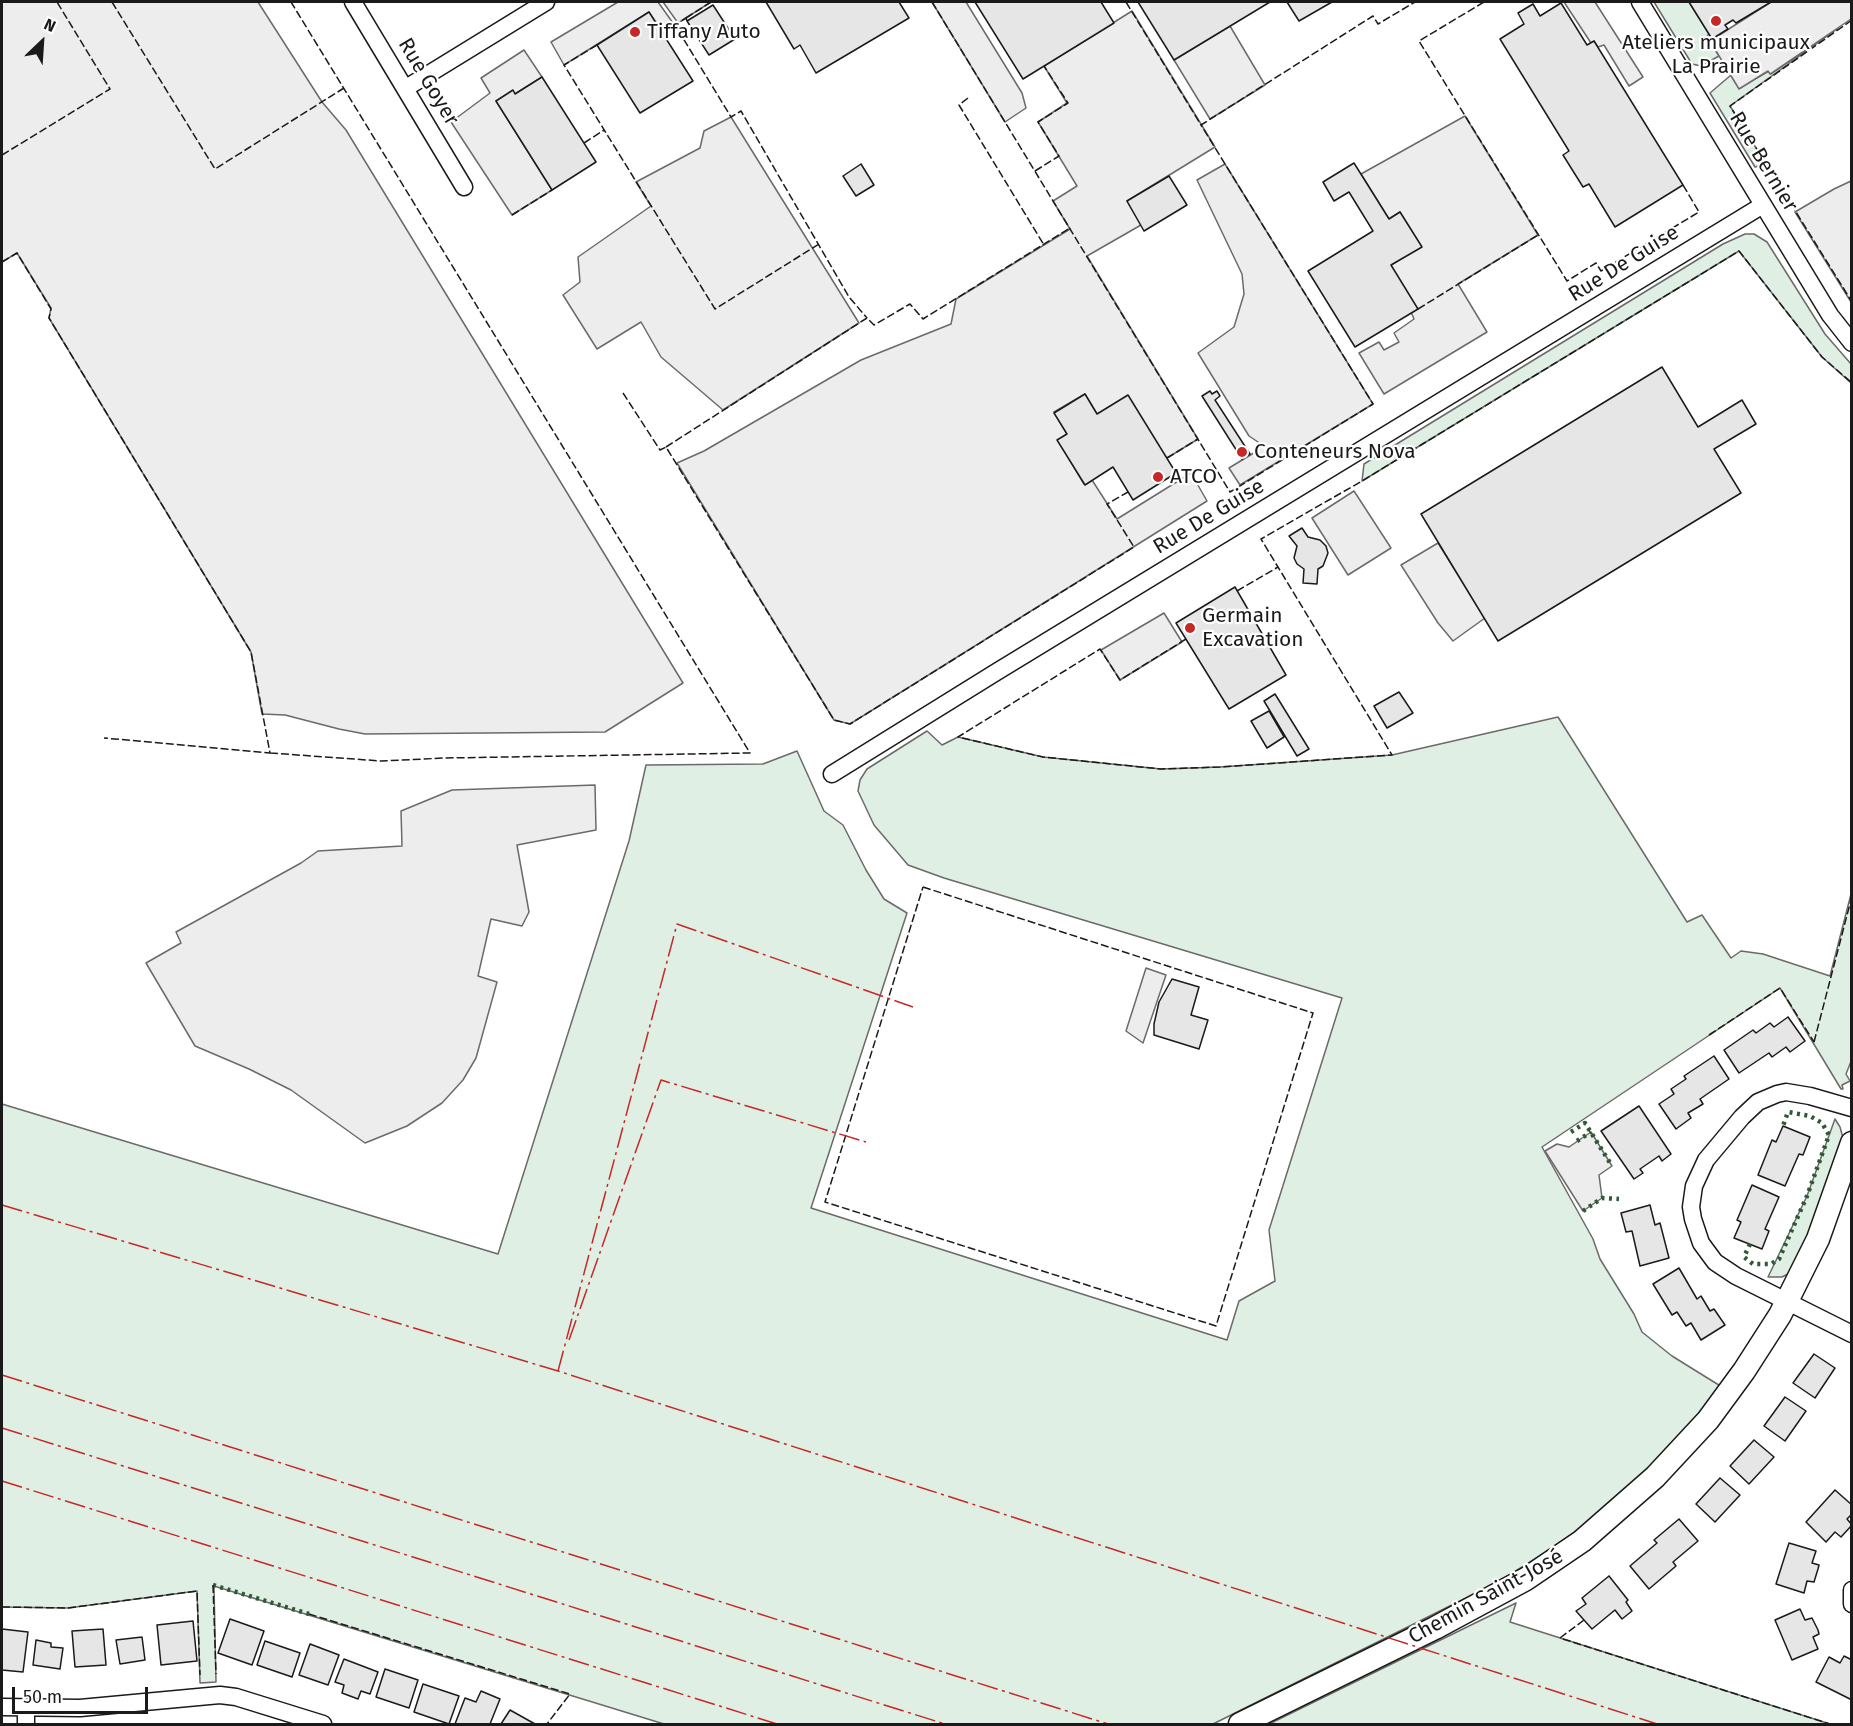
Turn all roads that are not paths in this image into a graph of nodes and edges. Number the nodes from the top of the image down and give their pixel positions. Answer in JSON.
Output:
{"nodes":[{"id":1,"x":353,"y":2,"type":"edge"},
{"id":2,"x":546,"y":2,"type":"edge"},
{"id":3,"x":1640,"y":2,"type":"edge"},
{"id":4,"x":406,"y":88,"type":"junction"},
{"id":5,"x":464,"y":187,"type":"dead end"},
{"id":6,"x":1763,"y":205,"type":"junction"},
{"id":7,"x":1851,"y":343,"type":"edge"},
{"id":8,"x":832,"y":774,"type":"dead end"},
{"id":9,"x":1851,"y":1108,"type":"edge"},
{"id":10,"x":1851,"y":1143,"type":"edge"},
{"id":11,"x":1787,"y":1302,"type":"junction"},
{"id":12,"x":1851,"y":1334,"type":"edge"},
{"id":13,"x":1851,"y":1590,"type":"edge"},
{"id":14,"x":1851,"y":1604,"type":"edge"},
{"id":15,"x":2,"y":1707,"type":"edge"},
{"id":16,"x":26,"y":1716,"type":"edge"},
{"id":17,"x":323,"y":1725,"type":"edge"},
{"id":18,"x":1240,"y":1725,"type":"edge"}],
"edges":[{"from":1,"to":4,"type":"street","name":"Rue Goyer"},
{"from":2,"to":4,"type":"street"},
{"from":3,"to":6,"type":"street","name":"Rue Bernier"},
{"from":4,"to":5,"type":"street","name":"Rue Goyer"},
{"from":6,"to":7,"type":"street","name":"Rue Bernier"},
{"from":6,"to":8,"type":"street","name":"Rue De Guise"},
{"from":9,"to":11,"type":"street"},
{"from":10,"to":11,"type":"street","name":"Chemin Saint-José"},
{"from":11,"to":12,"type":"street"},
{"from":11,"to":18,"type":"street","name":"Chemin Saint-José"},
{"from":13,"to":14,"type":"street"},
{"from":15,"to":16,"type":"street"},
{"from":16,"to":17,"type":"street"}]}
